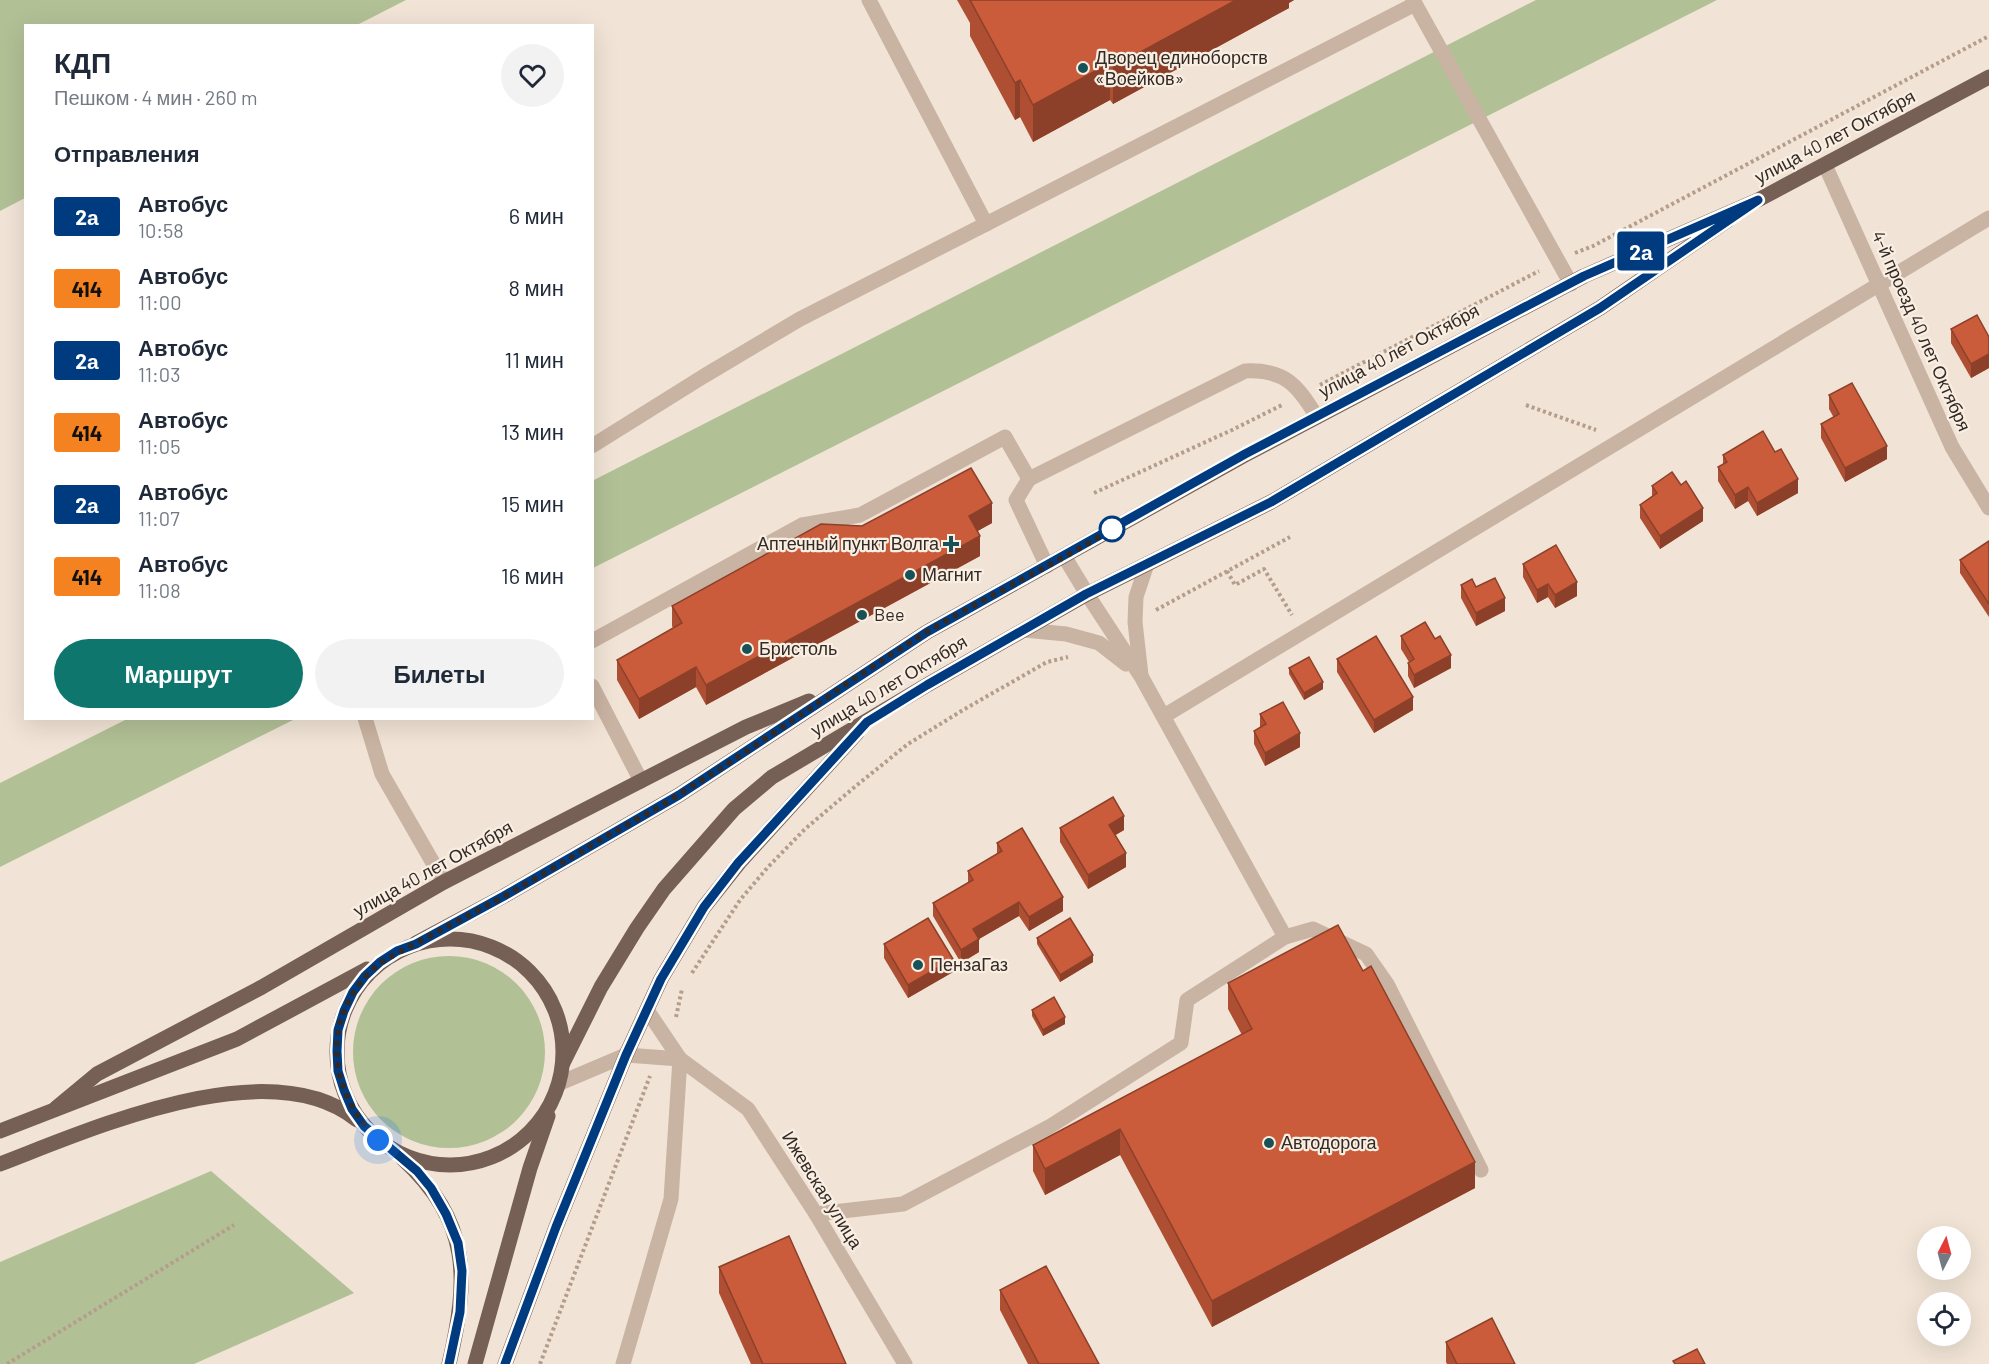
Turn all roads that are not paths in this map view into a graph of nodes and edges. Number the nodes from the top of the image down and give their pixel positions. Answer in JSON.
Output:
{"nodes":[{"id":1,"x":869,"y":0,"type":"edge"},
{"id":2,"x":1414,"y":2,"type":"edge"},
{"id":3,"x":1989,"y":77,"type":"edge"},
{"id":4,"x":1825,"y":165,"type":"junction"},
{"id":5,"x":1758,"y":200,"type":"junction"},
{"id":6,"x":1989,"y":218,"type":"edge"},
{"id":7,"x":986,"y":224,"type":"junction"},
{"id":8,"x":1571,"y":284,"type":"junction"},
{"id":9,"x":1878,"y":285,"type":"junction"},
{"id":10,"x":1317,"y":417,"type":"junction"},
{"id":11,"x":594,"y":445,"type":"edge"},
{"id":12,"x":1029,"y":479,"type":"junction"},
{"id":13,"x":1989,"y":508,"type":"edge"},
{"id":14,"x":1064,"y":556,"type":"junction"},
{"id":15,"x":1147,"y":564,"type":"junction"},
{"id":16,"x":1047,"y":566,"type":"junction"},
{"id":17,"x":1086,"y":594,"type":"junction"},
{"id":18,"x":1024,"y":630,"type":"junction"},
{"id":19,"x":594,"y":640,"type":"edge"},
{"id":20,"x":1142,"y":678,"type":"junction"},
{"id":21,"x":842,"y":688,"type":"junction"},
{"id":22,"x":594,"y":690,"type":"edge"},
{"id":23,"x":1164,"y":716,"type":"junction"},
{"id":24,"x":366,"y":720,"type":"edge"},
{"id":25,"x":867,"y":722,"type":"junction"},
{"id":26,"x":641,"y":781,"type":"junction"},
{"id":27,"x":444,"y":882,"type":"junction"},
{"id":28,"x":1285,"y":936,"type":"junction"},
{"id":29,"x":416,"y":944,"type":"junction"},
{"id":30,"x":380,"y":962,"type":"junction"},
{"id":31,"x":646,"y":1010,"type":"junction"},
{"id":32,"x":626,"y":1055,"type":"junction"},
{"id":33,"x":680,"y":1059,"type":"junction"},
{"id":34,"x":563,"y":1063,"type":"junction"},
{"id":35,"x":560,"y":1083,"type":"junction"},
{"id":36,"x":552,"y":1102,"type":"junction"},
{"id":37,"x":56,"y":1108,"type":"junction"},
{"id":38,"x":364,"y":1126,"type":"junction"},
{"id":39,"x":0,"y":1131,"type":"edge"},
{"id":40,"x":395,"y":1152,"type":"junction"},
{"id":41,"x":0,"y":1164,"type":"edge"},
{"id":42,"x":1481,"y":1170,"type":"dead end"},
{"id":43,"x":816,"y":1214,"type":"junction"},
{"id":44,"x":449,"y":1364,"type":"edge"},
{"id":45,"x":475,"y":1364,"type":"edge"},
{"id":46,"x":505,"y":1364,"type":"edge"},
{"id":47,"x":623,"y":1364,"type":"edge"},
{"id":48,"x":905,"y":1364,"type":"edge"}],
"edges":[{"from":1,"to":7,"type":"street"},
{"from":2,"to":7,"type":"street"},
{"from":2,"to":8,"type":"street"},
{"from":3,"to":4,"type":"main road","name":"улица 40 лет Октября"},
{"from":4,"to":5,"type":"main road","name":"улица 40 лет Октября"},
{"from":4,"to":9,"type":"street","name":"4-й проезд 40 лет Октября"},
{"from":5,"to":8,"type":"main road","name":"улица 40 лет Октября"},
{"from":5,"to":15,"type":"main road","name":"улица 40 лет Октября"},
{"from":6,"to":9,"type":"street"},
{"from":7,"to":11,"type":"street"},
{"from":8,"to":10,"type":"main road","name":"улица 40 лет Октября"},
{"from":9,"to":13,"type":"street","name":"4-й проезд 40 лет Октября"},
{"from":9,"to":23,"type":"street"},
{"from":10,"to":12,"type":"street"},
{"from":10,"to":14,"type":"main road","name":"улица 40 лет Октября"},
{"from":12,"to":16,"type":"street"},
{"from":12,"to":19,"type":"street"},
{"from":14,"to":16,"type":"main road","name":"улица 40 лет Октября"},
{"from":14,"to":17,"type":"street"},
{"from":15,"to":17,"type":"main road","name":"улица 40 лет Октября"},
{"from":15,"to":20,"type":"street"},
{"from":16,"to":21,"type":"main road","name":"улица 40 лет Октября"},
{"from":17,"to":18,"type":"main road","name":"улица 40 лет Октября"},
{"from":17,"to":20,"type":"street"},
{"from":18,"to":20,"type":"street"},
{"from":18,"to":25,"type":"main road","name":"улица 40 лет Октября"},
{"from":20,"to":23,"type":"street"},
{"from":21,"to":26,"type":"main road","name":"улица 40 лет Октября"},
{"from":21,"to":29,"type":"main road","name":"улица 40 лет Октября"},
{"from":22,"to":26,"type":"street"},
{"from":23,"to":28,"type":"street"},
{"from":24,"to":27,"type":"street"},
{"from":25,"to":31,"type":"main road"},
{"from":25,"to":34,"type":"main road","name":"улица 40 лет Октября"},
{"from":26,"to":27,"type":"main road","name":"улица 40 лет Октября"},
{"from":27,"to":37,"type":"main road","name":"улица 40 лет Октября"},
{"from":28,"to":42,"type":"street"},
{"from":28,"to":43,"type":"street"},
{"from":29,"to":30,"type":"main road","name":"улица 40 лет Октября"},
{"from":29,"to":34,"type":"main road","name":"улица 40 лет Октября"},
{"from":30,"to":37,"type":"main road","name":"улица 40 лет Октября"},
{"from":30,"to":38,"type":"main road","name":"улица 40 лет Октября"},
{"from":31,"to":32,"type":"main road"},
{"from":31,"to":33,"type":"street","name":"Ижевская улица"},
{"from":32,"to":33,"type":"street"},
{"from":32,"to":35,"type":"street"},
{"from":32,"to":46,"type":"main road"},
{"from":33,"to":43,"type":"street","name":"Ижевская улица"},
{"from":33,"to":47,"type":"street"},
{"from":34,"to":35,"type":"main road","name":"улица 40 лет Октября"},
{"from":35,"to":36,"type":"main road","name":"улица 40 лет Октября"},
{"from":36,"to":40,"type":"main road","name":"улица 40 лет Октября"},
{"from":36,"to":45,"type":"main road"},
{"from":37,"to":39,"type":"main road","name":"улица 40 лет Октября"},
{"from":38,"to":40,"type":"main road","name":"улица 40 лет Октября"},
{"from":38,"to":41,"type":"main road","name":"улица 40 лет Октября"},
{"from":40,"to":44,"type":"main road","name":"улица 40 лет Октября"},
{"from":43,"to":48,"type":"street","name":"Ижевская улица"}]}
